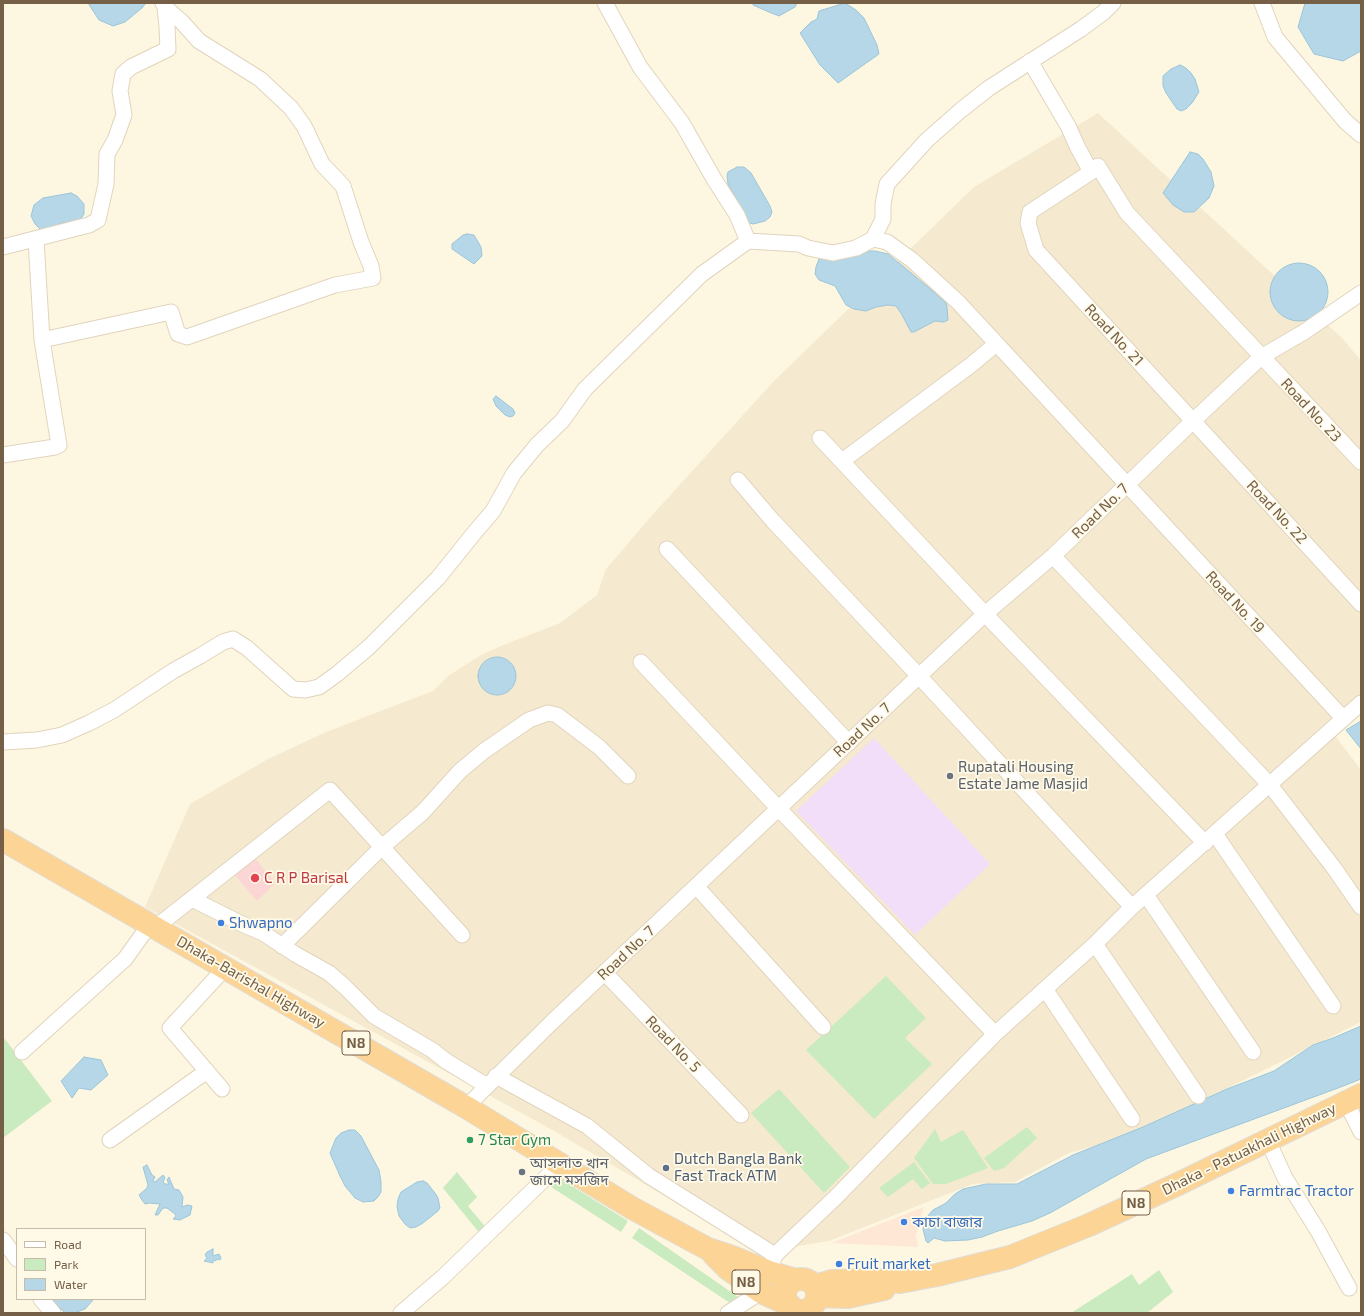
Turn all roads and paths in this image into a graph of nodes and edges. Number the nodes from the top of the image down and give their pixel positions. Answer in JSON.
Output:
{"nodes":[{"id":1,"x":605,"y":3,"type":"edge"},
{"id":2,"x":1113,"y":3,"type":"edge"},
{"id":3,"x":1262,"y":3,"type":"edge"},
{"id":4,"x":164,"y":5,"type":"edge"},
{"id":5,"x":1030,"y":61,"type":"junction"},
{"id":6,"x":1361,"y":135,"type":"edge"},
{"id":7,"x":1091,"y":172,"type":"junction"},
{"id":8,"x":873,"y":239,"type":"junction"},
{"id":9,"x":36,"y":240,"type":"junction"},
{"id":10,"x":748,"y":241,"type":"junction"},
{"id":11,"x":3,"y":247,"type":"edge"},
{"id":12,"x":1361,"y":293,"type":"edge"},
{"id":13,"x":42,"y":340,"type":"junction"},
{"id":14,"x":996,"y":344,"type":"junction"},
{"id":15,"x":1261,"y":357,"type":"junction"},
{"id":16,"x":1193,"y":421,"type":"junction"},
{"id":17,"x":820,"y":438,"type":"dead end"},
{"id":18,"x":3,"y":455,"type":"edge"},
{"id":19,"x":842,"y":461,"type":"junction"},
{"id":20,"x":1361,"y":462,"type":"edge"},
{"id":21,"x":738,"y":480,"type":"dead end"},
{"id":22,"x":1127,"y":486,"type":"junction"},
{"id":23,"x":668,"y":549,"type":"dead end"},
{"id":24,"x":1053,"y":556,"type":"junction"},
{"id":25,"x":1361,"y":604,"type":"edge"},
{"id":26,"x":986,"y":614,"type":"junction"},
{"id":27,"x":641,"y":662,"type":"dead end"},
{"id":28,"x":919,"y":676,"type":"junction"},
{"id":29,"x":1361,"y":703,"type":"edge"},
{"id":30,"x":1343,"y":718,"type":"junction"},
{"id":31,"x":3,"y":742,"type":"edge"},
{"id":32,"x":849,"y":743,"type":"junction"},
{"id":33,"x":628,"y":776,"type":"dead end"},
{"id":34,"x":1270,"y":785,"type":"junction"},
{"id":35,"x":779,"y":809,"type":"junction"},
{"id":36,"x":1210,"y":838,"type":"junction"},
{"id":37,"x":3,"y":840,"type":"edge"},
{"id":38,"x":382,"y":848,"type":"junction"},
{"id":39,"x":696,"y":886,"type":"junction"},
{"id":40,"x":1146,"y":895,"type":"junction"},
{"id":41,"x":192,"y":899,"type":"junction"},
{"id":42,"x":1132,"y":907,"type":"junction"},
{"id":43,"x":1361,"y":907,"type":"edge"},
{"id":44,"x":153,"y":926,"type":"junction"},
{"id":45,"x":462,"y":935,"type":"dead end"},
{"id":46,"x":1095,"y":944,"type":"junction"},
{"id":47,"x":282,"y":946,"type":"junction"},
{"id":48,"x":225,"y":968,"type":"junction"},
{"id":49,"x":605,"y":973,"type":"junction"},
{"id":50,"x":1045,"y":989,"type":"junction"},
{"id":51,"x":1333,"y":1006,"type":"dead end"},
{"id":52,"x":823,"y":1027,"type":"dead end"},
{"id":53,"x":995,"y":1034,"type":"junction"},
{"id":54,"x":22,"y":1052,"type":"dead end"},
{"id":55,"x":1252,"y":1052,"type":"dead end"},
{"id":56,"x":207,"y":1071,"type":"junction"},
{"id":57,"x":491,"y":1081,"type":"junction"},
{"id":58,"x":222,"y":1089,"type":"dead end"},
{"id":59,"x":1198,"y":1096,"type":"dead end"},
{"id":60,"x":1354,"y":1098,"type":"edge"},
{"id":61,"x":466,"y":1107,"type":"junction"},
{"id":62,"x":741,"y":1115,"type":"dead end"},
{"id":63,"x":1132,"y":1119,"type":"dead end"},
{"id":64,"x":1361,"y":1132,"type":"edge"},
{"id":65,"x":110,"y":1140,"type":"dead end"},
{"id":66,"x":1268,"y":1141,"type":"junction"},
{"id":67,"x":560,"y":1164,"type":"junction"},
{"id":68,"x":3,"y":1240,"type":"edge"},
{"id":69,"x":708,"y":1249,"type":"junction"},
{"id":70,"x":16,"y":1258,"type":"edge"},
{"id":71,"x":772,"y":1264,"type":"junction"},
{"id":72,"x":1350,"y":1288,"type":"dead end"},
{"id":73,"x":761,"y":1292,"type":"junction"},
{"id":74,"x":42,"y":1300,"type":"edge"},
{"id":75,"x":810,"y":1301,"type":"edge"},
{"id":76,"x":54,"y":1313,"type":"edge"},
{"id":77,"x":401,"y":1313,"type":"edge"},
{"id":78,"x":728,"y":1313,"type":"edge"}],
"edges":[{"from":1,"to":10,"type":"street"},
{"from":2,"to":5,"type":"street"},
{"from":3,"to":6,"type":"street"},
{"from":4,"to":9,"type":"street"},
{"from":4,"to":13,"type":"street"},
{"from":5,"to":7,"type":"street"},
{"from":5,"to":8,"type":"street"},
{"from":7,"to":15,"type":"street","name":"Road No. 23"},
{"from":7,"to":16,"type":"street","name":"Road No. 21"},
{"from":8,"to":10,"type":"street"},
{"from":8,"to":14,"type":"street","name":"Road No. 19"},
{"from":9,"to":11,"type":"street"},
{"from":9,"to":13,"type":"street"},
{"from":10,"to":31,"type":"street"},
{"from":12,"to":15,"type":"street","name":"Road No. 7"},
{"from":13,"to":18,"type":"street"},
{"from":14,"to":19,"type":"street"},
{"from":14,"to":22,"type":"street","name":"Road No. 19"},
{"from":15,"to":16,"type":"street","name":"Road No. 7"},
{"from":15,"to":20,"type":"street","name":"Road No. 23"},
{"from":16,"to":22,"type":"street","name":"Road No. 7"},
{"from":16,"to":25,"type":"street","name":"Road No. 22"},
{"from":17,"to":19,"type":"street"},
{"from":19,"to":26,"type":"street"},
{"from":21,"to":28,"type":"street"},
{"from":22,"to":24,"type":"street","name":"Road No. 7"},
{"from":22,"to":30,"type":"street","name":"Road No. 19"},
{"from":23,"to":32,"type":"street"},
{"from":24,"to":26,"type":"street","name":"Road No. 7"},
{"from":24,"to":34,"type":"street"},
{"from":26,"to":28,"type":"street","name":"Road No. 7"},
{"from":26,"to":36,"type":"street"},
{"from":27,"to":35,"type":"street"},
{"from":28,"to":32,"type":"street","name":"Road No. 7"},
{"from":28,"to":42,"type":"street"},
{"from":29,"to":30,"type":"street"},
{"from":30,"to":34,"type":"street"},
{"from":32,"to":35,"type":"street","name":"Road No. 7"},
{"from":33,"to":38,"type":"street"},
{"from":34,"to":36,"type":"street"},
{"from":34,"to":43,"type":"street"},
{"from":35,"to":39,"type":"street","name":"Road No. 7"},
{"from":35,"to":53,"type":"street"},
{"from":36,"to":40,"type":"street"},
{"from":36,"to":51,"type":"street"},
{"from":37,"to":44,"type":"highway","name":"Dhaka-Barishal Highway","number":"N8"},
{"from":38,"to":41,"type":"street"},
{"from":38,"to":45,"type":"street"},
{"from":38,"to":47,"type":"street"},
{"from":39,"to":49,"type":"street","name":"Road No. 7"},
{"from":39,"to":52,"type":"street"},
{"from":40,"to":42,"type":"street"},
{"from":40,"to":55,"type":"street"},
{"from":41,"to":44,"type":"street"},
{"from":41,"to":47,"type":"street"},
{"from":42,"to":46,"type":"street"},
{"from":44,"to":48,"type":"highway","name":"Dhaka-Barishal Highway","number":"N8"},
{"from":44,"to":54,"type":"street"},
{"from":46,"to":50,"type":"street"},
{"from":46,"to":59,"type":"street"},
{"from":47,"to":57,"type":"street"},
{"from":48,"to":56,"type":"street"},
{"from":48,"to":61,"type":"highway","name":"Dhaka-Barishal Highway","number":"N8"},
{"from":49,"to":57,"type":"street","name":"Road No. 7"},
{"from":49,"to":62,"type":"street","name":"Road No. 5"},
{"from":50,"to":53,"type":"street"},
{"from":50,"to":63,"type":"street"},
{"from":53,"to":71,"type":"street"},
{"from":56,"to":58,"type":"street"},
{"from":56,"to":65,"type":"street"},
{"from":57,"to":61,"type":"street","name":"Road No. 7"},
{"from":57,"to":71,"type":"street"},
{"from":60,"to":64,"type":"street"},
{"from":60,"to":66,"type":"highway","name":"Dhaka - Patuakhali Highway","number":"N8"},
{"from":61,"to":67,"type":"highway","name":"Dhaka-Barishal Highway","number":"N8"},
{"from":66,"to":72,"type":"street"},
{"from":66,"to":75,"type":"highway","name":"Dhaka - Patuakhali Highway","number":"N8"},
{"from":67,"to":69,"type":"highway","name":"Dhaka-Barishal Highway","number":"N8"},
{"from":67,"to":77,"type":"street"},
{"from":68,"to":70,"type":"street"},
{"from":69,"to":71,"type":"highway","name":"Dhaka-Barishal Highway","number":"N8"},
{"from":69,"to":73,"type":"highway","number":"N8"},
{"from":71,"to":75,"type":"highway","name":"Dhaka-Barishal Highway","number":"N8"},
{"from":73,"to":75,"type":"highway","number":"N8"},
{"from":73,"to":78,"type":"street"},
{"from":74,"to":76,"type":"street"}]}
